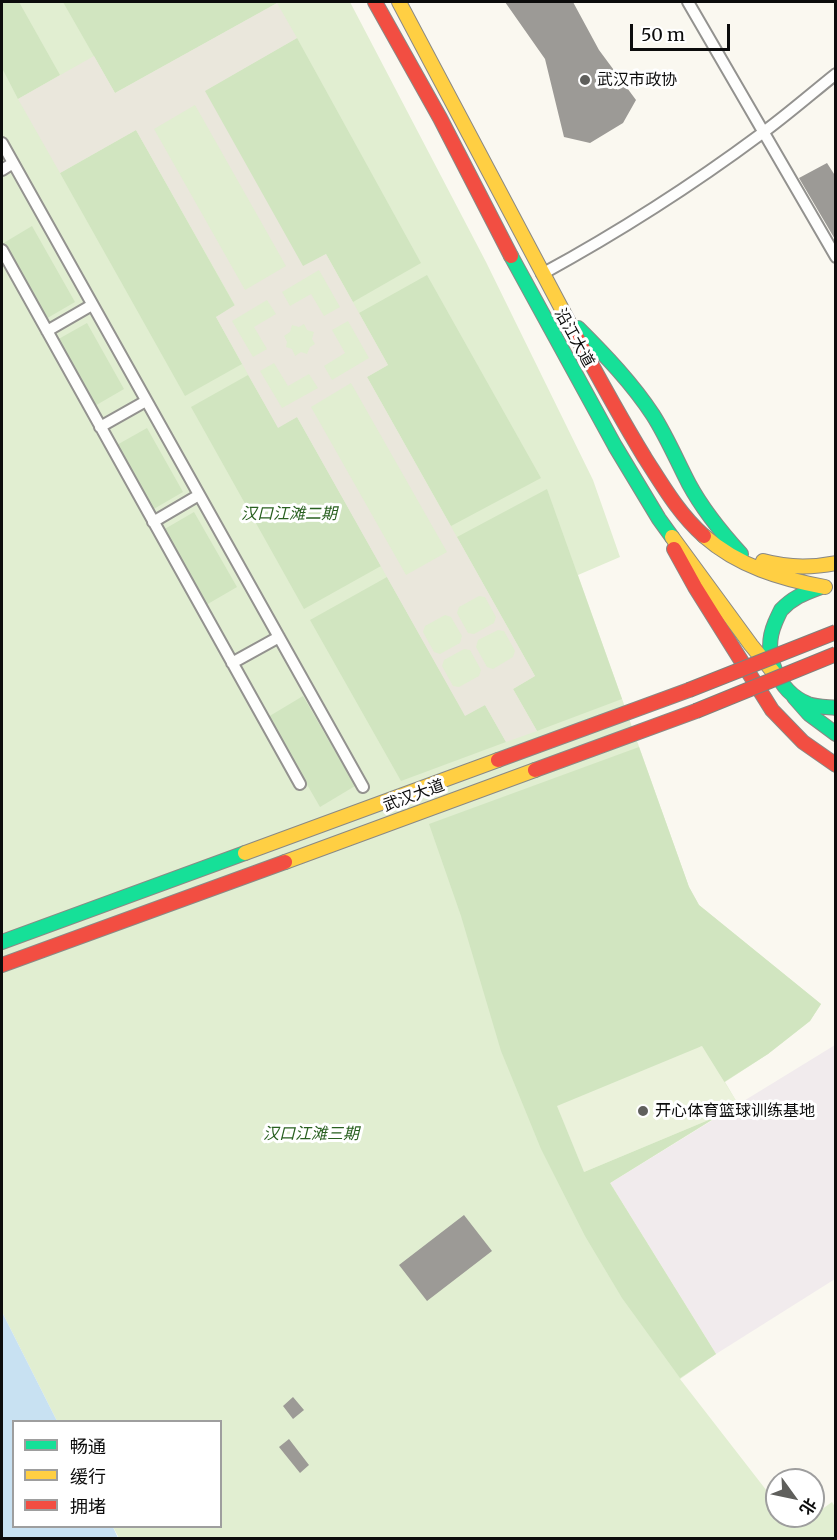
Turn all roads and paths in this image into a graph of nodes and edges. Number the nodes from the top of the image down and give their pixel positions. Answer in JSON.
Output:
{"nodes":[{"id":1,"x":375,"y":2,"type":"edge"},
{"id":2,"x":399,"y":2,"type":"edge"},
{"id":3,"x":688,"y":2,"type":"edge"},
{"id":4,"x":836,"y":74,"type":"edge"},
{"id":5,"x":764,"y":133,"type":"junction"},
{"id":6,"x":2,"y":143,"type":"edge"},
{"id":7,"x":13,"y":164,"type":"junction"},
{"id":8,"x":2,"y":170,"type":"edge"},
{"id":9,"x":2,"y":250,"type":"edge"},
{"id":10,"x":836,"y":258,"type":"edge"},
{"id":11,"x":542,"y":274,"type":"junction"},
{"id":12,"x":92,"y":305,"type":"junction"},
{"id":13,"x":563,"y":311,"type":"junction"},
{"id":14,"x":47,"y":331,"type":"junction"},
{"id":15,"x":146,"y":401,"type":"junction"},
{"id":16,"x":100,"y":427,"type":"junction"},
{"id":17,"x":199,"y":495,"type":"junction"},
{"id":18,"x":659,"y":519,"type":"junction"},
{"id":19,"x":153,"y":522,"type":"junction"},
{"id":20,"x":742,"y":555,"type":"junction"},
{"id":21,"x":836,"y":563,"type":"edge"},
{"id":22,"x":759,"y":570,"type":"junction"},
{"id":23,"x":830,"y":587,"type":"edge"},
{"id":24,"x":836,"y":632,"type":"edge"},
{"id":25,"x":279,"y":637,"type":"junction"},
{"id":26,"x":836,"y":654,"type":"edge"},
{"id":27,"x":232,"y":663,"type":"junction"},
{"id":28,"x":774,"y":673,"type":"junction"},
{"id":29,"x":794,"y":697,"type":"junction"},
{"id":30,"x":836,"y":708,"type":"edge"},
{"id":31,"x":836,"y":734,"type":"edge"},
{"id":32,"x":836,"y":765,"type":"edge"},
{"id":33,"x":300,"y":784,"type":"dead end"},
{"id":34,"x":363,"y":787,"type":"dead end"},
{"id":35,"x":2,"y":942,"type":"edge"},
{"id":36,"x":2,"y":965,"type":"edge"}],
"edges":[{"from":1,"to":18,"type":"main road","name":"沿江大道"},
{"from":2,"to":11,"type":"main road","name":"沿江大道"},
{"from":3,"to":5,"type":"street"},
{"from":4,"to":5,"type":"street"},
{"from":5,"to":10,"type":"street"},
{"from":5,"to":11,"type":"street"},
{"from":6,"to":7,"type":"street"},
{"from":7,"to":8,"type":"street"},
{"from":7,"to":12,"type":"street"},
{"from":9,"to":14,"type":"street"},
{"from":11,"to":13,"type":"main road","name":"沿江大道"},
{"from":12,"to":14,"type":"street"},
{"from":12,"to":15,"type":"street"},
{"from":13,"to":20,"type":"main road"},
{"from":13,"to":22,"type":"main road","name":"沿江大道"},
{"from":14,"to":16,"type":"street"},
{"from":15,"to":16,"type":"street"},
{"from":15,"to":17,"type":"street"},
{"from":16,"to":19,"type":"street"},
{"from":17,"to":19,"type":"street"},
{"from":17,"to":25,"type":"street"},
{"from":18,"to":28,"type":"main road","name":"沿江大道"},
{"from":18,"to":32,"type":"main road"},
{"from":19,"to":27,"type":"street"},
{"from":20,"to":21,"type":"main road"},
{"from":20,"to":22,"type":"main road"},
{"from":22,"to":23,"type":"main road","name":"沿江大道"},
{"from":23,"to":28,"type":"main road"},
{"from":24,"to":35,"type":"main road","name":"武汉大道","bridge":true},
{"from":25,"to":27,"type":"street"},
{"from":25,"to":34,"type":"street"},
{"from":26,"to":36,"type":"main road","name":"武汉大道","bridge":true},
{"from":27,"to":33,"type":"street"},
{"from":28,"to":29,"type":"main road","name":"沿江大道"},
{"from":29,"to":30,"type":"main road"},
{"from":29,"to":31,"type":"main road","name":"沿江大道"}]}
